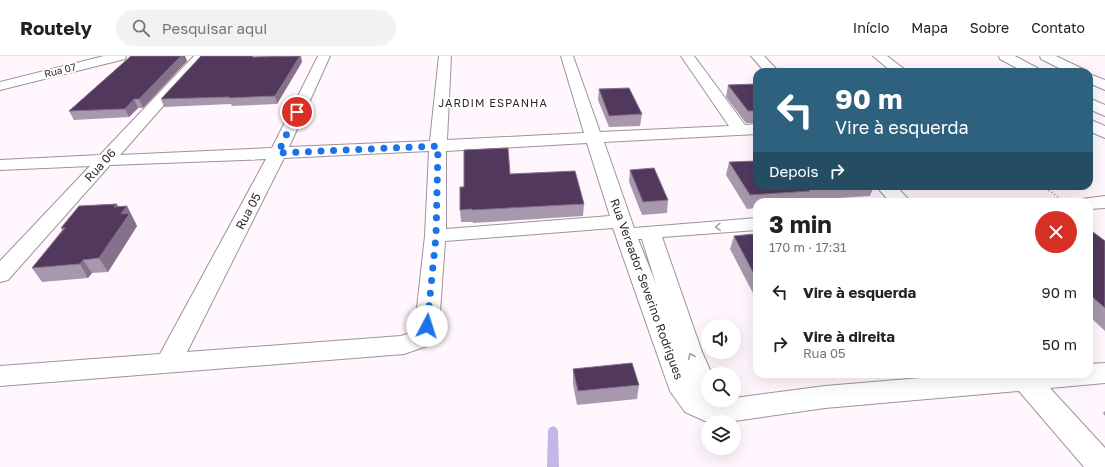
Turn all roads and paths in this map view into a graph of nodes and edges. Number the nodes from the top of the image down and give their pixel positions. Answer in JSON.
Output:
{"nodes":[{"id":1,"x":120,"y":56,"type":"edge"},
{"id":2,"x":201,"y":56,"type":"edge"},
{"id":3,"x":324,"y":56,"type":"edge"},
{"id":4,"x":445,"y":56,"type":"edge"},
{"id":5,"x":567,"y":56,"type":"edge"},
{"id":6,"x":687,"y":56,"type":"edge"},
{"id":7,"x":757,"y":56,"type":"edge"},
{"id":8,"x":879,"y":56,"type":"edge"},
{"id":9,"x":1005,"y":56,"type":"edge"},
{"id":10,"x":1046,"y":56,"type":"edge"},
{"id":11,"x":768,"y":68,"type":"edge"},
{"id":12,"x":896,"y":68,"type":"edge"},
{"id":13,"x":1027,"y":68,"type":"edge"},
{"id":14,"x":1070,"y":68,"type":"edge"},
{"id":15,"x":1093,"y":80,"type":"edge"},
{"id":16,"x":0,"y":86,"type":"edge"},
{"id":17,"x":1105,"y":86,"type":"edge"},
{"id":18,"x":1093,"y":106,"type":"edge"},
{"id":19,"x":1105,"y":113,"type":"edge"},
{"id":20,"x":1093,"y":114,"type":"edge"},
{"id":21,"x":1093,"y":126,"type":"edge"},
{"id":22,"x":753,"y":129,"type":"edge"},
{"id":23,"x":740,"y":130,"type":"junction"},
{"id":24,"x":1105,"y":133,"type":"edge"},
{"id":25,"x":593,"y":138,"type":"junction"},
{"id":26,"x":438,"y":146,"type":"junction"},
{"id":27,"x":278,"y":153,"type":"junction"},
{"id":28,"x":104,"y":161,"type":"junction"},
{"id":29,"x":0,"y":166,"type":"edge"},
{"id":30,"x":889,"y":190,"type":"edge"},
{"id":31,"x":1048,"y":190,"type":"edge"},
{"id":32,"x":897,"y":198,"type":"edge"},
{"id":33,"x":1060,"y":198,"type":"edge"},
{"id":34,"x":1105,"y":202,"type":"edge"},
{"id":35,"x":1093,"y":203,"type":"edge"},
{"id":36,"x":1105,"y":217,"type":"edge"},
{"id":37,"x":1093,"y":218,"type":"edge"},
{"id":38,"x":753,"y":225,"type":"edge"},
{"id":39,"x":625,"y":234,"type":"junction"},
{"id":40,"x":436,"y":236,"type":"junction"},
{"id":41,"x":652,"y":239,"type":"junction"},
{"id":42,"x":753,"y":240,"type":"edge"},
{"id":43,"x":0,"y":275,"type":"edge"},
{"id":44,"x":168,"y":363,"type":"junction"},
{"id":45,"x":1105,"y":373,"type":"edge"},
{"id":46,"x":1093,"y":374,"type":"edge"},
{"id":47,"x":0,"y":376,"type":"edge"},
{"id":48,"x":1046,"y":378,"type":"edge"},
{"id":49,"x":701,"y":380,"type":"edge"},
{"id":50,"x":1026,"y":380,"type":"junction"},
{"id":51,"x":741,"y":404,"type":"edge"},
{"id":52,"x":701,"y":407,"type":"edge"},
{"id":53,"x":701,"y":407,"type":"edge"},
{"id":54,"x":714,"y":407,"type":"edge"},
{"id":55,"x":1103,"y":467,"type":"edge"}],
"edges":[{"from":1,"to":16,"type":"street","name":"Rua 07"},
{"from":2,"to":28,"type":"street","name":"Rua 06"},
{"from":3,"to":27,"type":"street","name":"Rua 05"},
{"from":4,"to":26,"type":"street"},
{"from":5,"to":25,"type":"street","name":"Rua Vereador Severino Rodrigues"},
{"from":6,"to":23,"type":"street"},
{"from":7,"to":11,"type":"street"},
{"from":8,"to":12,"type":"street"},
{"from":9,"to":13,"type":"street"},
{"from":10,"to":14,"type":"street"},
{"from":15,"to":17,"type":"street"},
{"from":18,"to":19,"type":"street"},
{"from":19,"to":20,"type":"street"},
{"from":21,"to":24,"type":"street"},
{"from":22,"to":23,"type":"street"},
{"from":23,"to":25,"type":"street"},
{"from":25,"to":26,"type":"street"},
{"from":25,"to":39,"type":"street","name":"Rua Vereador Severino Rodrigues"},
{"from":26,"to":27,"type":"street"},
{"from":26,"to":40,"type":"street"},
{"from":27,"to":28,"type":"street"},
{"from":27,"to":44,"type":"street","name":"Rua 05"},
{"from":28,"to":29,"type":"street"},
{"from":28,"to":43,"type":"street","name":"Rua 06"},
{"from":30,"to":32,"type":"street"},
{"from":31,"to":33,"type":"path"},
{"from":34,"to":35,"type":"street"},
{"from":36,"to":37,"type":"street"},
{"from":38,"to":41,"type":"street","one_way":true},
{"from":39,"to":40,"type":"street"},
{"from":39,"to":41,"type":"street"},
{"from":39,"to":52,"type":"street","name":"Rua Vereador Severino Rodrigues"},
{"from":40,"to":44,"type":"street"},
{"from":41,"to":42,"type":"street"},
{"from":49,"to":41,"type":"street","name":"Rua Vereador Severino Rodrigues","one_way":true},
{"from":44,"to":47,"type":"street"},
{"from":45,"to":46,"type":"street","name":"Rua Vereador Severino Rodrigues"},
{"from":48,"to":50,"type":"street","name":"Rua Vereador Severino Rodrigues"},
{"from":50,"to":51,"type":"street","name":"Rua Vereador Severino Rodrigues"},
{"from":50,"to":55,"type":"street"},
{"from":53,"to":54,"type":"street","name":"Rua Vereador Severino Rodrigues"}]}
